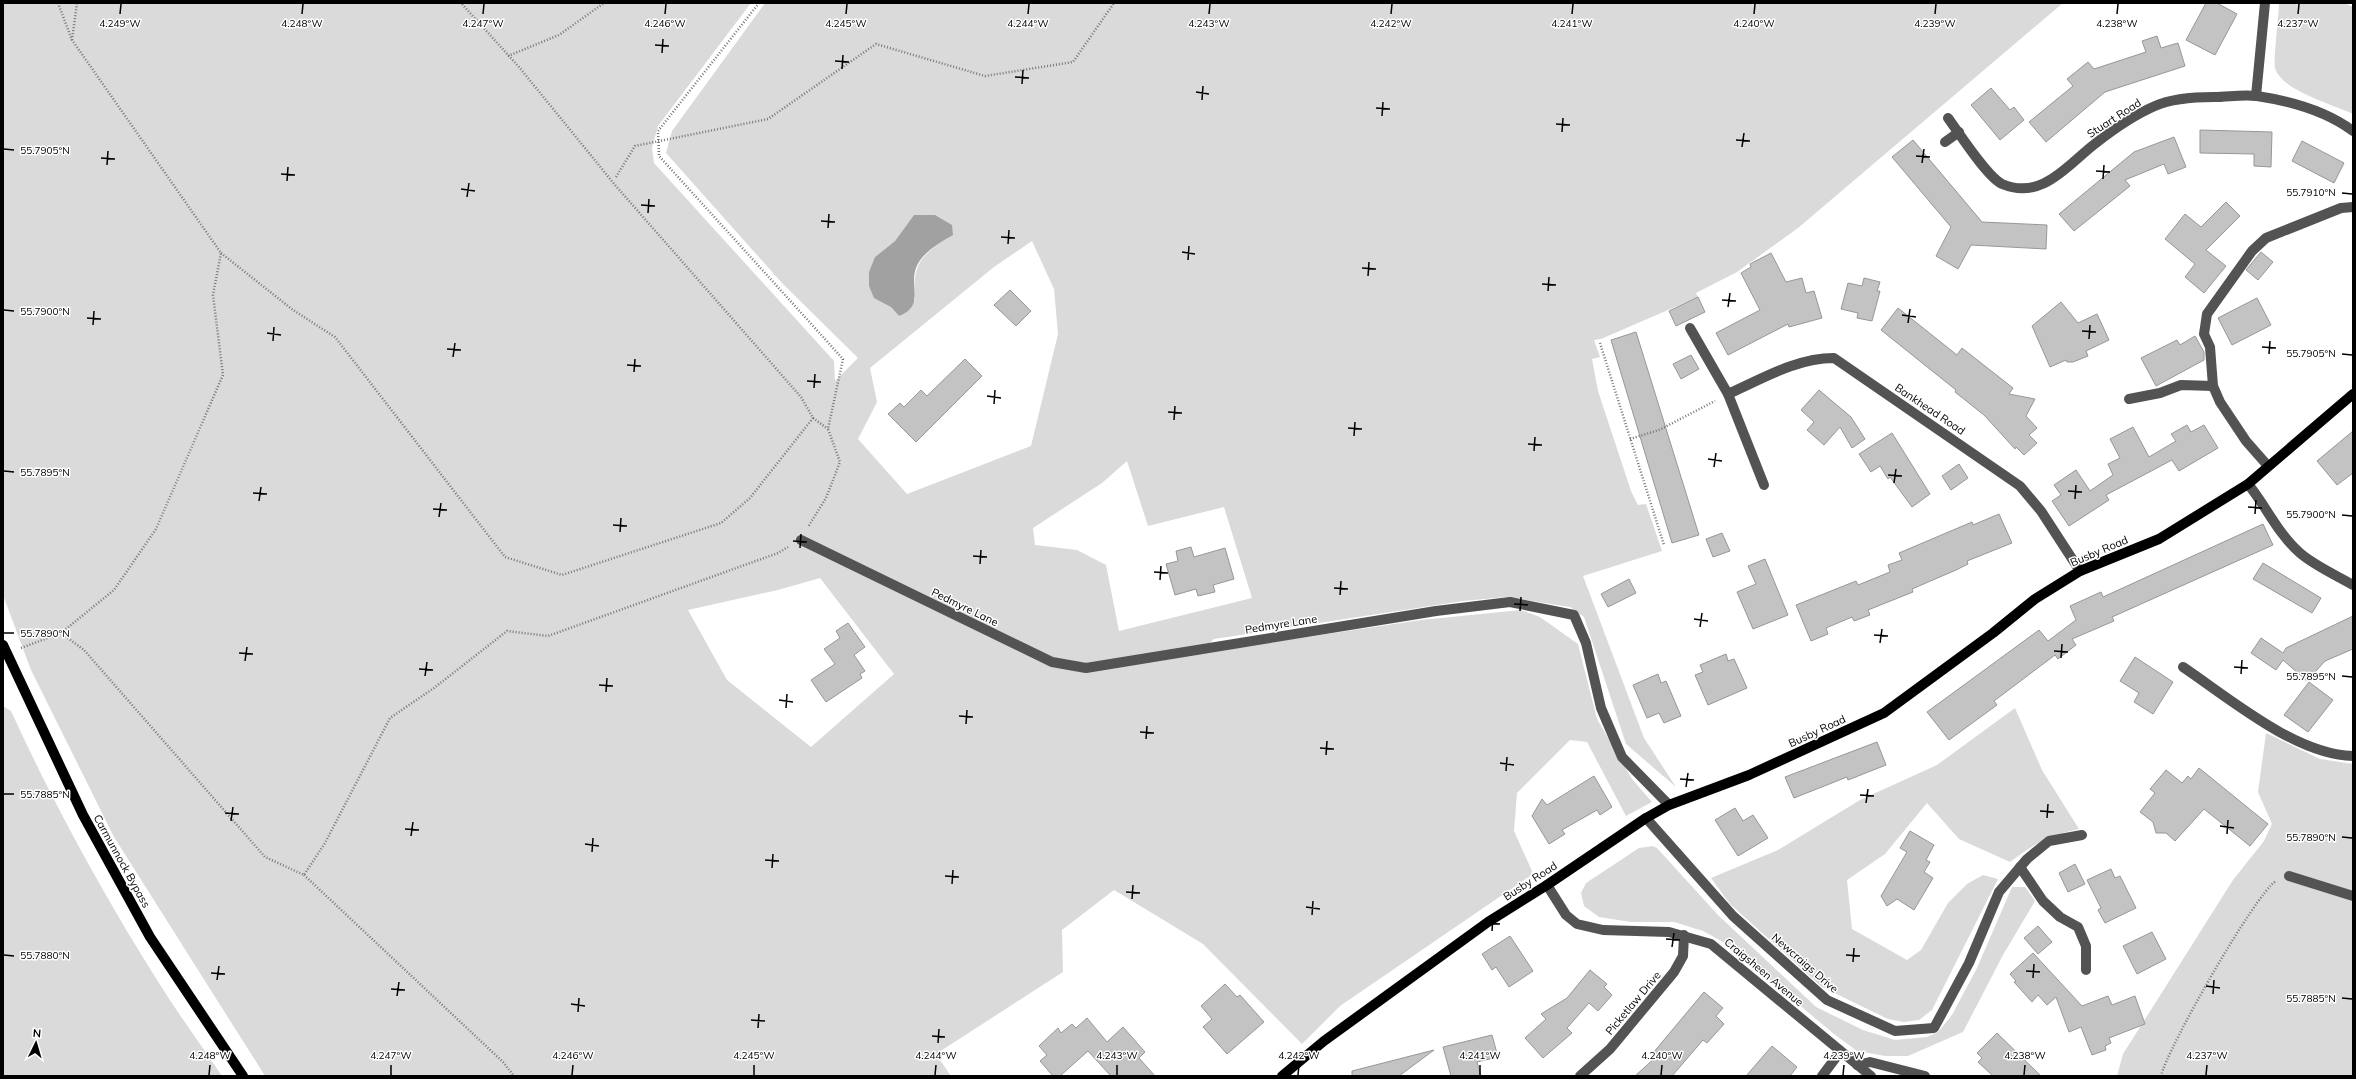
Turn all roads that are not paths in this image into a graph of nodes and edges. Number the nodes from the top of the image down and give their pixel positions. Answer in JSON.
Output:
{"nodes":[{"id":1,"x":2265,"y":3,"type":"edge"},
{"id":2,"x":2256,"y":96,"type":"junction"},
{"id":3,"x":1948,"y":118,"type":"dead end"},
{"id":4,"x":2353,"y":131,"type":"edge"},
{"id":5,"x":1958,"y":132,"type":"junction"},
{"id":6,"x":1945,"y":142,"type":"dead end"},
{"id":7,"x":2353,"y":207,"type":"edge"},
{"id":8,"x":1690,"y":328,"type":"dead end"},
{"id":9,"x":2213,"y":386,"type":"junction"},
{"id":10,"x":1728,"y":394,"type":"junction"},
{"id":11,"x":2353,"y":394,"type":"edge"},
{"id":12,"x":2129,"y":399,"type":"dead end"},
{"id":13,"x":2268,"y":466,"type":"junction"},
{"id":14,"x":2248,"y":484,"type":"junction"},
{"id":15,"x":1764,"y":485,"type":"dead end"},
{"id":16,"x":801,"y":540,"type":"road end"},
{"id":17,"x":2080,"y":571,"type":"junction"},
{"id":18,"x":2353,"y":585,"type":"edge"},
{"id":19,"x":5,"y":650,"type":"edge"},
{"id":20,"x":2183,"y":667,"type":"dead end"},
{"id":21,"x":2353,"y":756,"type":"edge"},
{"id":22,"x":1669,"y":805,"type":"junction"},
{"id":23,"x":1646,"y":818,"type":"junction"},
{"id":24,"x":2082,"y":835,"type":"dead end"},
{"id":25,"x":2020,"y":867,"type":"junction"},
{"id":26,"x":2289,"y":876,"type":"road end"},
{"id":27,"x":1547,"y":885,"type":"junction"},
{"id":28,"x":2353,"y":896,"type":"edge"},
{"id":29,"x":1684,"y":935,"type":"junction"},
{"id":30,"x":2086,"y":970,"type":"dead end"},
{"id":31,"x":1840,"y":1052,"type":"junction"},
{"id":32,"x":1857,"y":1065,"type":"junction"},
{"id":33,"x":244,"y":1076,"type":"edge"},
{"id":34,"x":1282,"y":1076,"type":"edge"},
{"id":35,"x":1580,"y":1076,"type":"edge"},
{"id":36,"x":1822,"y":1076,"type":"edge"},
{"id":37,"x":1871,"y":1076,"type":"edge"},
{"id":38,"x":1925,"y":1076,"type":"edge"}],
"edges":[{"from":1,"to":2,"type":"street"},
{"from":2,"to":4,"type":"street","name":"Stuart Road"},
{"from":2,"to":5,"type":"street","name":"Stuart Road"},
{"from":3,"to":5,"type":"street","name":"Stuart Road"},
{"from":5,"to":6,"type":"street"},
{"from":7,"to":9,"type":"street"},
{"from":8,"to":10,"type":"street"},
{"from":9,"to":12,"type":"street"},
{"from":9,"to":13,"type":"street"},
{"from":10,"to":15,"type":"street"},
{"from":10,"to":17,"type":"street","name":"Bankhead Road"},
{"from":11,"to":13,"type":"main road","name":"Busby Road"},
{"from":13,"to":14,"type":"main road","name":"Busby Road"},
{"from":14,"to":17,"type":"main road","name":"Busby Road"},
{"from":14,"to":18,"type":"street"},
{"from":16,"to":22,"type":"street","name":"Pedmyre Lane"},
{"from":17,"to":22,"type":"main road","name":"Busby Road"},
{"from":19,"to":33,"type":"main road","name":"Carmunnock Bypass"},
{"from":20,"to":21,"type":"street"},
{"from":22,"to":23,"type":"main road","name":"Busby Road"},
{"from":23,"to":25,"type":"street","name":"Newcraigs Drive"},
{"from":23,"to":27,"type":"main road","name":"Busby Road"},
{"from":24,"to":25,"type":"street","name":"Newcraigs Drive"},
{"from":25,"to":30,"type":"street"},
{"from":26,"to":28,"type":"street"},
{"from":27,"to":29,"type":"street","name":"Craigsheen Avenue"},
{"from":27,"to":34,"type":"main road","name":"Busby Road"},
{"from":29,"to":31,"type":"street","name":"Craigsheen Avenue"},
{"from":29,"to":35,"type":"street","name":"Picketlaw Drive"},
{"from":31,"to":32,"type":"street","name":"Craigsheen Avenue"},
{"from":31,"to":36,"type":"street"},
{"from":32,"to":37,"type":"street","name":"Craigsheen Avenue"},
{"from":32,"to":38,"type":"street"}]}
